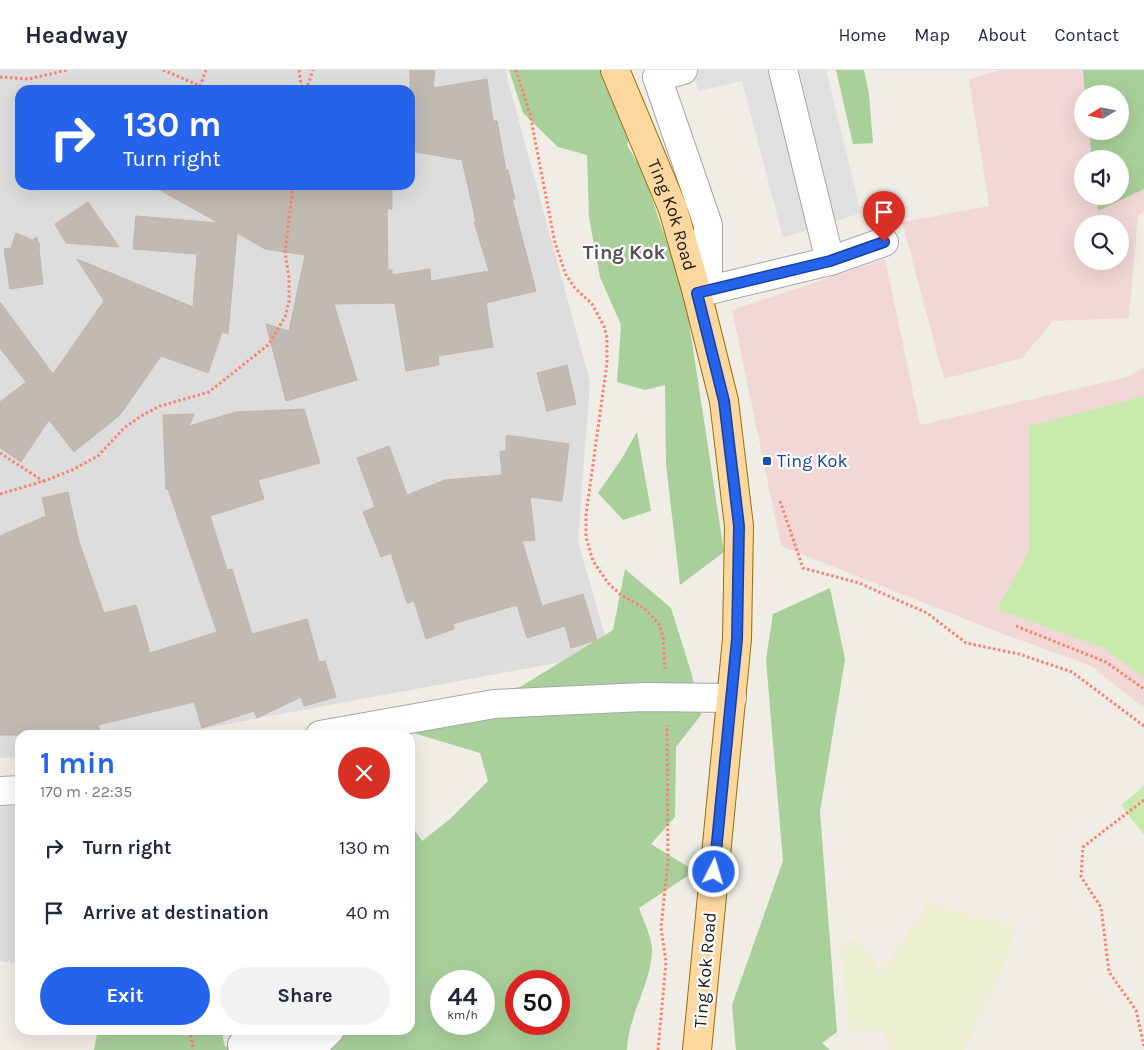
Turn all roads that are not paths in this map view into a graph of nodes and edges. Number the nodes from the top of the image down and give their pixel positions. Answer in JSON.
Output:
{"nodes":[{"id":1,"x":615,"y":70,"type":"edge"},
{"id":2,"x":683,"y":70,"type":"edge"},
{"id":3,"x":783,"y":70,"type":"edge"},
{"id":4,"x":884,"y":242,"type":"dead end"},
{"id":5,"x":830,"y":261,"type":"junction"},
{"id":6,"x":703,"y":292,"type":"junction"},
{"id":7,"x":732,"y":698,"type":"junction"},
{"id":8,"x":367,"y":730,"type":"edge"},
{"id":9,"x":15,"y":790,"type":"edge"},
{"id":10,"x":0,"y":791,"type":"edge"},
{"id":11,"x":324,"y":1035,"type":"edge"},
{"id":12,"x":242,"y":1045,"type":"dead end"},
{"id":13,"x":697,"y":1050,"type":"edge"}],
"edges":[{"from":1,"to":6,"type":"main road","name":"Ting Kok Road"},
{"from":2,"to":6,"type":"street"},
{"from":3,"to":5,"type":"street"},
{"from":4,"to":5,"type":"street"},
{"from":5,"to":6,"type":"street"},
{"from":6,"to":7,"type":"main road","name":"Ting Kok Road"},
{"from":7,"to":8,"type":"street"},
{"from":7,"to":13,"type":"main road","name":"Ting Kok Road"},
{"from":9,"to":10,"type":"street"},
{"from":11,"to":12,"type":"street"}]}
